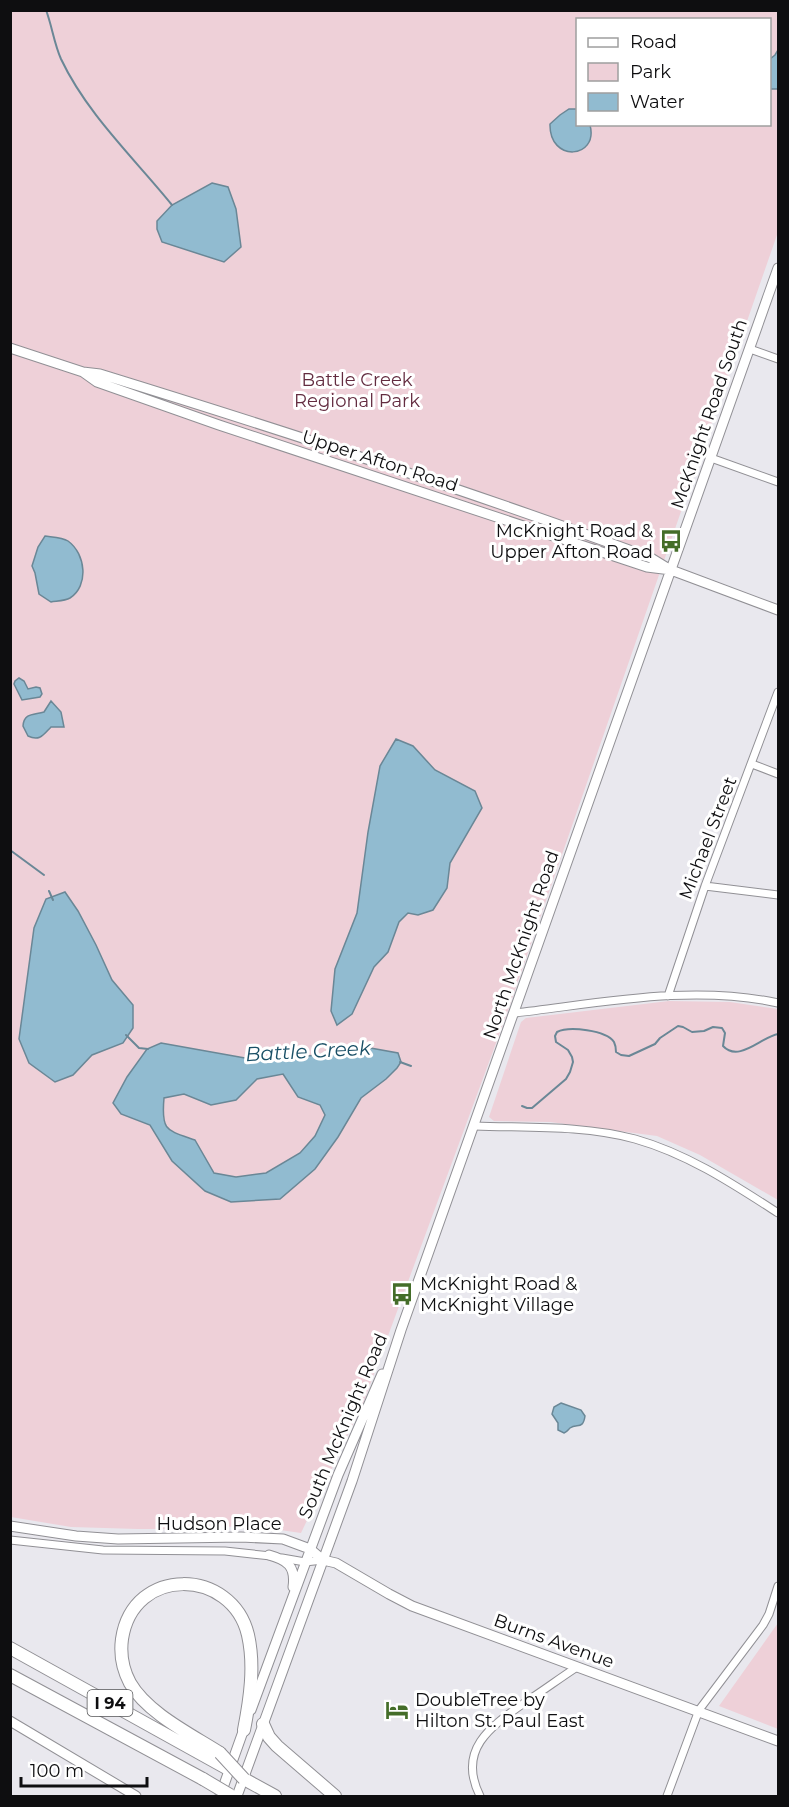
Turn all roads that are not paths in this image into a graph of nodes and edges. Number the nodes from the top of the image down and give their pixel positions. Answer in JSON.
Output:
{"nodes":[{"id":1,"x":778,"y":268,"type":"edge"},
{"id":2,"x":10,"y":348,"type":"edge"},
{"id":3,"x":750,"y":349,"type":"junction"},
{"id":4,"x":778,"y":359,"type":"edge"},
{"id":5,"x":82,"y":372,"type":"junction"},
{"id":6,"x":711,"y":458,"type":"junction"},
{"id":7,"x":778,"y":482,"type":"edge"},
{"id":8,"x":671,"y":570,"type":"junction"},
{"id":9,"x":778,"y":609,"type":"edge"},
{"id":10,"x":778,"y":692,"type":"edge"},
{"id":11,"x":752,"y":764,"type":"junction"},
{"id":12,"x":778,"y":774,"type":"edge"},
{"id":13,"x":705,"y":886,"type":"junction"},
{"id":14,"x":778,"y":895,"type":"edge"},
{"id":15,"x":668,"y":996,"type":"junction"},
{"id":16,"x":778,"y":1003,"type":"edge"},
{"id":17,"x":515,"y":1013,"type":"junction"},
{"id":18,"x":475,"y":1126,"type":"junction"},
{"id":19,"x":778,"y":1213,"type":"edge"},
{"id":20,"x":401,"y":1330,"type":"junction"},
{"id":21,"x":10,"y":1526,"type":"edge"},
{"id":22,"x":10,"y":1540,"type":"edge"},
{"id":23,"x":310,"y":1549,"type":"junction"},
{"id":24,"x":269,"y":1555,"type":"junction"},
{"id":25,"x":323,"y":1560,"type":"junction"},
{"id":26,"x":305,"y":1562,"type":"junction"},
{"id":27,"x":778,"y":1586,"type":"edge"},
{"id":28,"x":292,"y":1598,"type":"junction"},
{"id":29,"x":10,"y":1648,"type":"edge"},
{"id":30,"x":577,"y":1667,"type":"junction"},
{"id":31,"x":10,"y":1675,"type":"edge"},
{"id":32,"x":699,"y":1710,"type":"junction"},
{"id":33,"x":10,"y":1721,"type":"edge"},
{"id":34,"x":263,"y":1724,"type":"junction"},
{"id":35,"x":244,"y":1730,"type":"junction"},
{"id":36,"x":778,"y":1740,"type":"edge"},
{"id":37,"x":214,"y":1756,"type":"junction"},
{"id":38,"x":136,"y":1797,"type":"edge"},
{"id":39,"x":220,"y":1797,"type":"edge"},
{"id":40,"x":232,"y":1797,"type":"edge"},
{"id":41,"x":237,"y":1797,"type":"edge"},
{"id":42,"x":276,"y":1797,"type":"edge"},
{"id":43,"x":335,"y":1797,"type":"edge"},
{"id":44,"x":480,"y":1797,"type":"edge"},
{"id":45,"x":667,"y":1797,"type":"edge"}],
"edges":[{"from":1,"to":3,"type":"street","name":"McKnight Road South"},
{"from":2,"to":5,"type":"street","name":"Upper Afton Road"},
{"from":3,"to":4,"type":"street"},
{"from":3,"to":6,"type":"street","name":"McKnight Road South"},
{"from":5,"to":8,"type":"street","name":"Upper Afton Road"},
{"from":5,"to":8,"type":"street","name":"Upper Afton Road"},
{"from":6,"to":7,"type":"street"},
{"from":6,"to":8,"type":"street","name":"McKnight Road South"},
{"from":8,"to":9,"type":"street","name":"Upper Afton Road"},
{"from":8,"to":17,"type":"street","name":"North McKnight Road"},
{"from":10,"to":11,"type":"street","name":"Michael Street"},
{"from":11,"to":12,"type":"street"},
{"from":11,"to":13,"type":"street","name":"Michael Street"},
{"from":13,"to":14,"type":"street"},
{"from":13,"to":15,"type":"street","name":"Michael Street"},
{"from":15,"to":16,"type":"street"},
{"from":15,"to":17,"type":"street"},
{"from":17,"to":18,"type":"street","name":"North McKnight Road"},
{"from":18,"to":19,"type":"street"},
{"from":18,"to":20,"type":"street","name":"North McKnight Road"},
{"from":20,"to":23,"type":"street","name":"South McKnight Road"},
{"from":20,"to":25,"type":"street","name":"South McKnight Road"},
{"from":21,"to":23,"type":"street","name":"Hudson Place"},
{"from":22,"to":24,"type":"street","name":"Hudson Place"},
{"from":23,"to":25,"type":"street","name":"Hudson Place"},
{"from":23,"to":26,"type":"street","name":"South McKnight Road"},
{"from":24,"to":26,"type":"street","name":"Hudson Place"},
{"from":24,"to":28,"type":"street"},
{"from":25,"to":26,"type":"street","name":"Hudson Place"},
{"from":25,"to":30,"type":"street","name":"Burns Avenue"},
{"from":25,"to":34,"type":"street","name":"South McKnight Road"},
{"from":26,"to":28,"type":"street","name":"South McKnight Road"},
{"from":27,"to":32,"type":"street"},
{"from":28,"to":35,"type":"street","name":"South McKnight Road"},
{"from":29,"to":37,"type":"highway","number":"I 94"},
{"from":30,"to":32,"type":"street","name":"Burns Avenue"},
{"from":30,"to":44,"type":"street"},
{"from":31,"to":40,"type":"highway","number":"I 94","bridge":true},
{"from":32,"to":36,"type":"street","name":"Burns Avenue"},
{"from":32,"to":45,"type":"street"},
{"from":33,"to":38,"type":"street"},
{"from":34,"to":41,"type":"street","name":"South McKnight Road"},
{"from":34,"to":43,"type":"highway"},
{"from":35,"to":37,"type":"highway"},
{"from":35,"to":39,"type":"street","name":"South McKnight Road"},
{"from":37,"to":42,"type":"highway","bridge":true}]}
